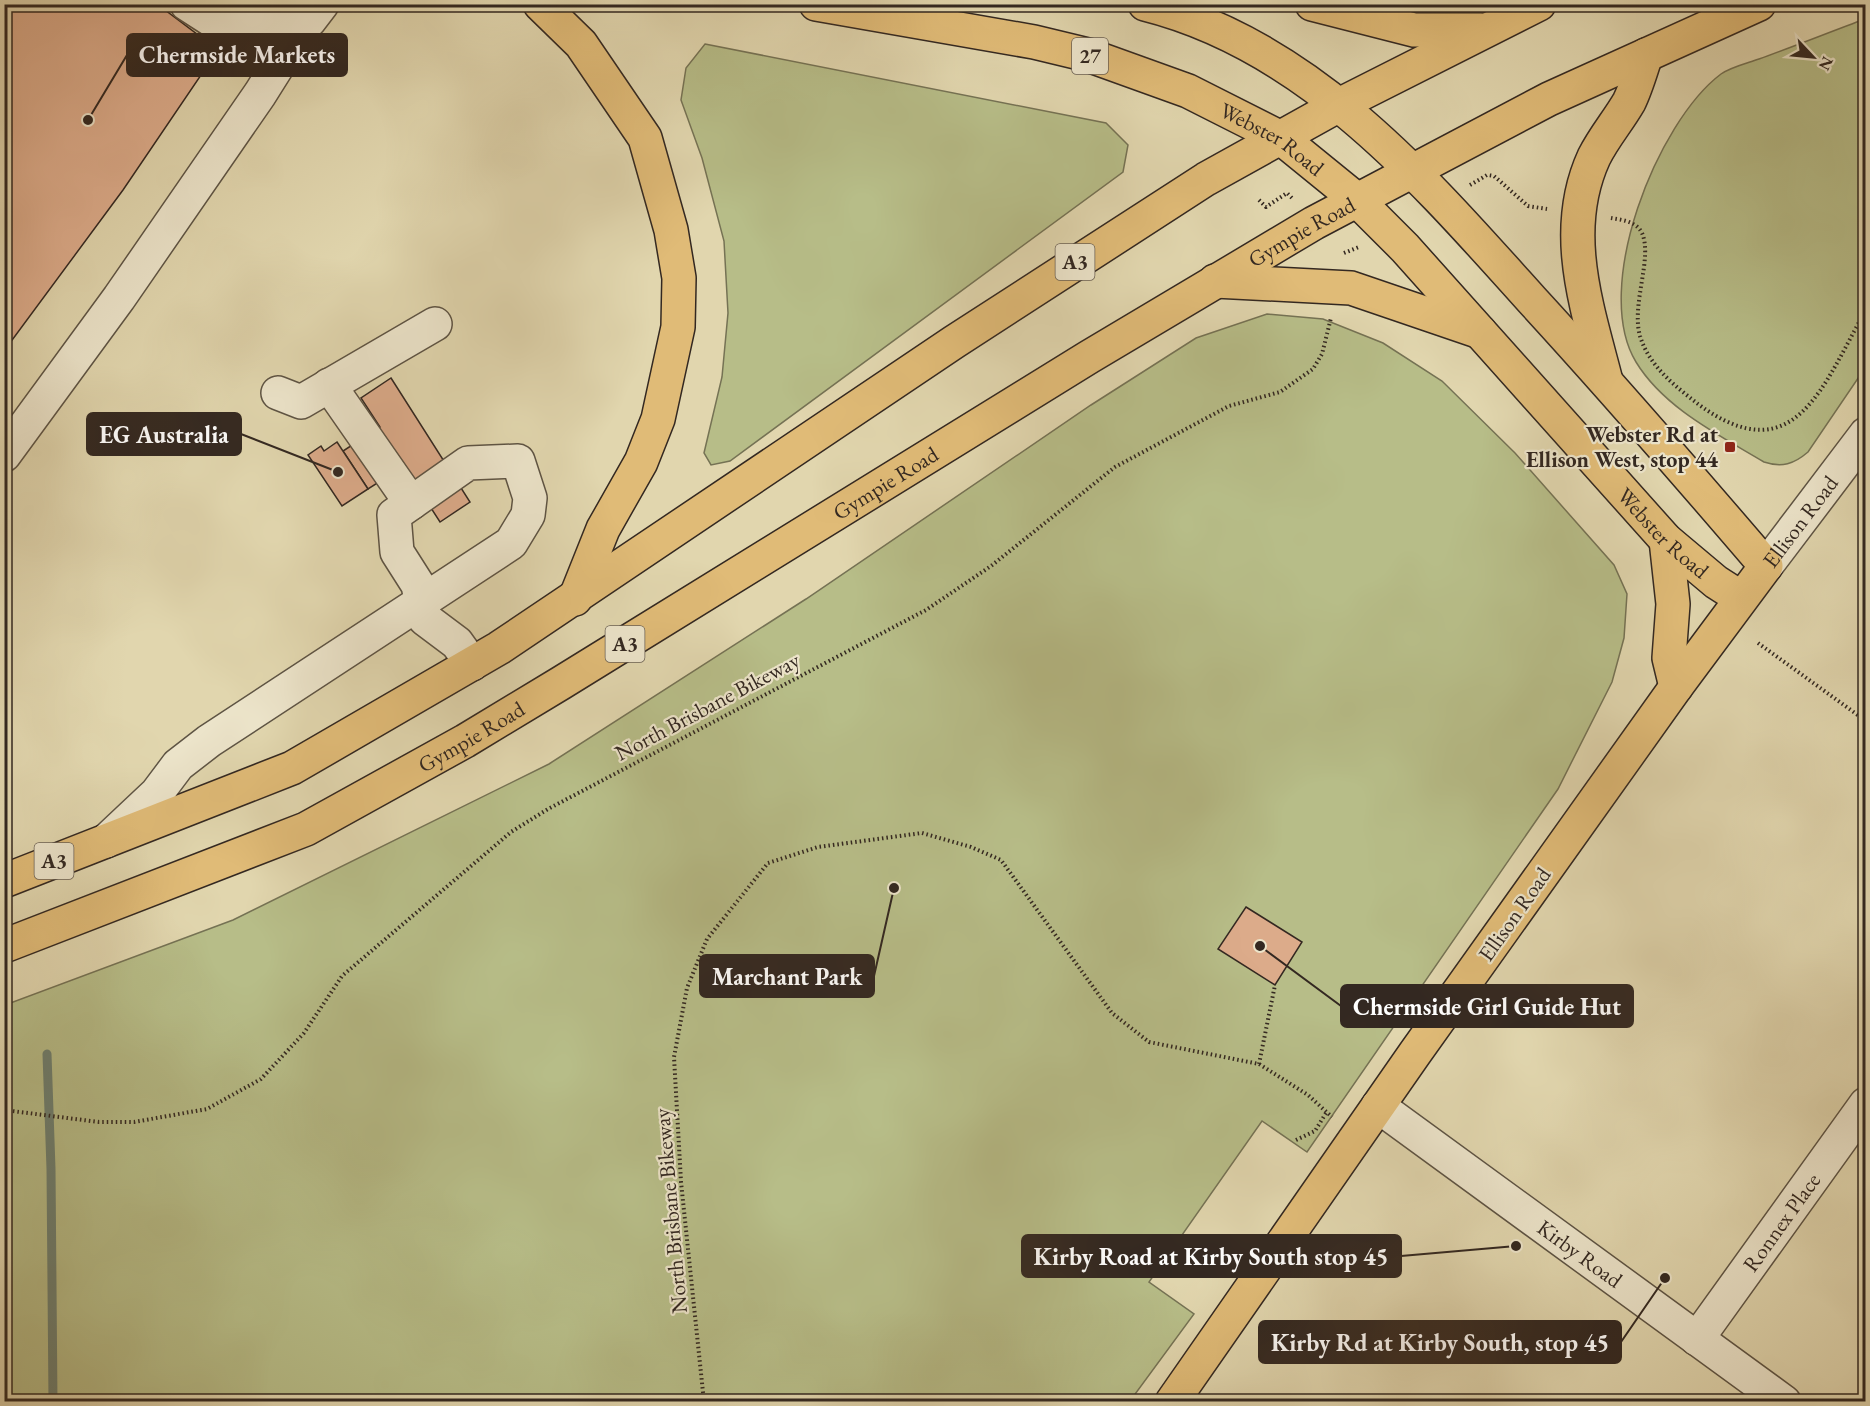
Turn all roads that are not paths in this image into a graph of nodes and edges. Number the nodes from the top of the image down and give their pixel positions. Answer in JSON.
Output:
{"nodes":[{"id":1,"x":187,"y":4,"type":"edge"},
{"id":2,"x":322,"y":4,"type":"edge"},
{"id":3,"x":540,"y":4,"type":"edge"},
{"id":4,"x":816,"y":4,"type":"edge"},
{"id":5,"x":1145,"y":4,"type":"edge"},
{"id":6,"x":1312,"y":4,"type":"edge"},
{"id":7,"x":1539,"y":4,"type":"edge"},
{"id":8,"x":1759,"y":4,"type":"edge"},
{"id":9,"x":279,"y":11,"type":"edge"},
{"id":10,"x":1486,"y":30,"type":"junction"},
{"id":11,"x":1646,"y":55,"type":"junction"},
{"id":12,"x":1339,"y":105,"type":"junction"},
{"id":13,"x":1281,"y":138,"type":"junction"},
{"id":14,"x":1411,"y":171,"type":"junction"},
{"id":15,"x":1356,"y":200,"type":"junction"},
{"id":16,"x":1215,"y":281,"type":"junction"},
{"id":17,"x":435,"y":324,"type":"dead end"},
{"id":18,"x":1480,"y":332,"type":"junction"},
{"id":19,"x":1606,"y":381,"type":"junction"},
{"id":20,"x":330,"y":385,"type":"junction"},
{"id":21,"x":278,"y":393,"type":"dead end"},
{"id":22,"x":1866,"y":434,"type":"edge"},
{"id":23,"x":4,"y":454,"type":"edge"},
{"id":24,"x":411,"y":503,"type":"junction"},
{"id":25,"x":1666,"y":540,"type":"junction"},
{"id":26,"x":1766,"y":566,"type":"junction"},
{"id":27,"x":1741,"y":598,"type":"junction"},
{"id":28,"x":575,"y":599,"type":"junction"},
{"id":29,"x":421,"y":601,"type":"junction"},
{"id":30,"x":472,"y":664,"type":"junction"},
{"id":31,"x":1676,"y":687,"type":"junction"},
{"id":32,"x":104,"y":842,"type":"junction"},
{"id":33,"x":4,"y":881,"type":"edge"},
{"id":34,"x":4,"y":946,"type":"edge"},
{"id":35,"x":1866,"y":1104,"type":"edge"},
{"id":36,"x":1378,"y":1106,"type":"junction"},
{"id":37,"x":1697,"y":1339,"type":"junction"},
{"id":38,"x":1172,"y":1401,"type":"edge"},
{"id":39,"x":1784,"y":1401,"type":"edge"}],
"edges":[{"from":1,"to":9,"type":"street"},
{"from":2,"to":9,"type":"street"},
{"from":3,"to":28,"type":"main road"},
{"from":4,"to":13,"type":"main road","name":"Webster Road","number":"27"},
{"from":5,"to":12,"type":"main road"},
{"from":6,"to":10,"type":"main road"},
{"from":7,"to":10,"type":"main road","number":"A3"},
{"from":8,"to":11,"type":"main road","name":"Gympie Road","number":"A3"},
{"from":9,"to":23,"type":"street"},
{"from":10,"to":12,"type":"main road","number":"A3"},
{"from":11,"to":14,"type":"main road","name":"Gympie Road","number":"A3"},
{"from":11,"to":19,"type":"main road"},
{"from":12,"to":13,"type":"main road","number":"A3"},
{"from":12,"to":14,"type":"main road"},
{"from":13,"to":15,"type":"main road","name":"Webster Road","number":"27"},
{"from":13,"to":28,"type":"main road","number":"A3"},
{"from":14,"to":15,"type":"main road","name":"Gympie Road","number":"A3"},
{"from":14,"to":19,"type":"main road"},
{"from":15,"to":16,"type":"main road","name":"Gympie Road","number":"A3"},
{"from":15,"to":18,"type":"main road","name":"Webster Road","number":"27"},
{"from":16,"to":18,"type":"main road"},
{"from":16,"to":34,"type":"main road","name":"Gympie Road","number":"A3"},
{"from":17,"to":20,"type":"street"},
{"from":18,"to":25,"type":"main road","name":"Webster Road","number":"27"},
{"from":19,"to":26,"type":"main road"},
{"from":20,"to":21,"type":"street"},
{"from":20,"to":24,"type":"street"},
{"from":22,"to":26,"type":"street","name":"Ellison Road"},
{"from":24,"to":29,"type":"street"},
{"from":24,"to":29,"type":"street"},
{"from":25,"to":27,"type":"main road","name":"Webster Road","number":"27"},
{"from":25,"to":31,"type":"main road"},
{"from":26,"to":27,"type":"main road","name":"Ellison Road"},
{"from":27,"to":31,"type":"main road","name":"Ellison Road"},
{"from":28,"to":30,"type":"main road","number":"A3"},
{"from":29,"to":30,"type":"street"},
{"from":29,"to":32,"type":"street"},
{"from":30,"to":32,"type":"main road","number":"A3"},
{"from":31,"to":36,"type":"main road","name":"Ellison Road"},
{"from":32,"to":33,"type":"main road","number":"A3"},
{"from":35,"to":37,"type":"street","name":"Ronnex Place"},
{"from":36,"to":37,"type":"street","name":"Kirby Road"},
{"from":36,"to":38,"type":"main road","name":"Ellison Road"},
{"from":37,"to":39,"type":"street","name":"Kirby Road"}]}
